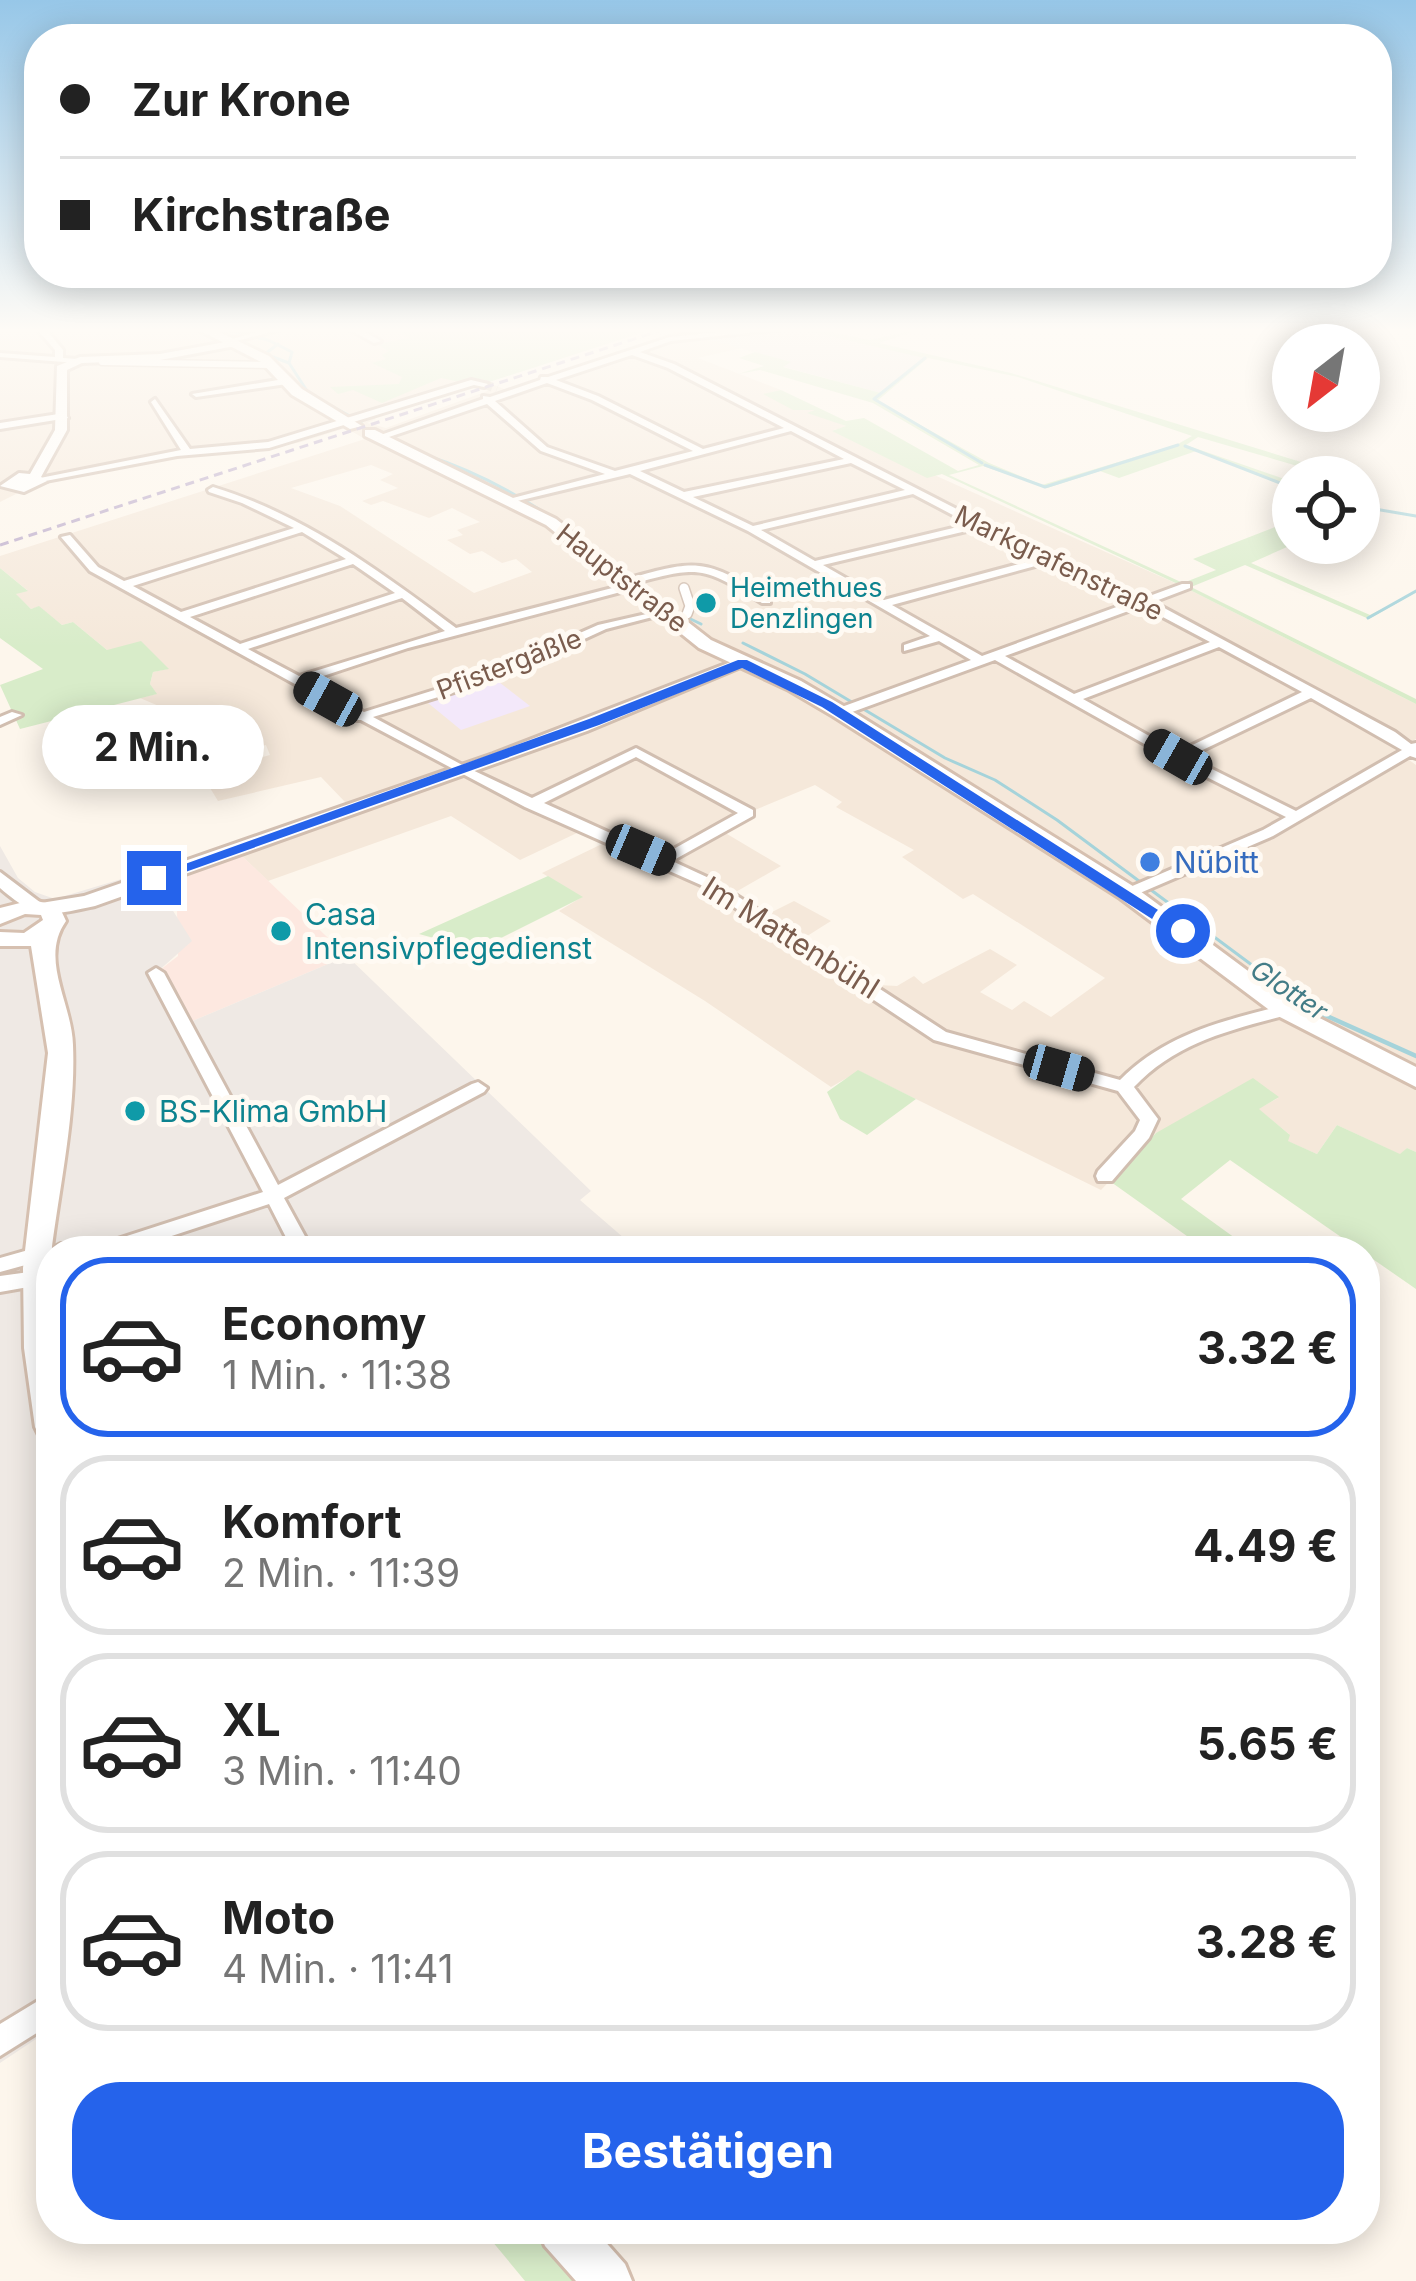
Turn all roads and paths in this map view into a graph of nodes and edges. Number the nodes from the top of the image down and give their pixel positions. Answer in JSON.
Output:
{"nodes":[{"id":1,"x":58,"y":434,"type":"edge"},
{"id":2,"x":176,"y":434,"type":"edge"},
{"id":3,"x":330,"y":434,"type":"edge"},
{"id":4,"x":381,"y":434,"type":"edge"},
{"id":5,"x":527,"y":434,"type":"edge"},
{"id":6,"x":669,"y":434,"type":"edge"},
{"id":7,"x":770,"y":434,"type":"edge"},
{"id":8,"x":806,"y":434,"type":"edge"},
{"id":9,"x":187,"y":452,"type":"junction"},
{"id":10,"x":704,"y":452,"type":"junction"},
{"id":11,"x":854,"y":460,"type":"junction"},
{"id":12,"x":632,"y":470,"type":"junction"},
{"id":13,"x":615,"y":475,"type":"junction"},
{"id":14,"x":17,"y":482,"type":"edge"},
{"id":15,"x":213,"y":490,"type":"dead end"},
{"id":16,"x":916,"y":491,"type":"junction"},
{"id":17,"x":686,"y":495,"type":"junction"},
{"id":18,"x":520,"y":499,"type":"junction"},
{"id":19,"x":980,"y":525,"type":"junction"},
{"id":20,"x":752,"y":529,"type":"junction"},
{"id":21,"x":302,"y":530,"type":"junction"},
{"id":22,"x":66,"y":537,"type":"dead end"},
{"id":23,"x":1049,"y":559,"type":"junction"},
{"id":24,"x":354,"y":560,"type":"junction"},
{"id":25,"x":815,"y":564,"type":"junction"},
{"id":26,"x":631,"y":582,"type":"junction"},
{"id":27,"x":123,"y":585,"type":"junction"},
{"id":28,"x":1186,"y":586,"type":"dead end"},
{"id":29,"x":684,"y":588,"type":"dead end"},
{"id":30,"x":404,"y":594,"type":"junction"},
{"id":31,"x":766,"y":601,"type":"dead end"},
{"id":32,"x":1144,"y":602,"type":"junction"},
{"id":33,"x":884,"y":604,"type":"junction"},
{"id":34,"x":660,"y":612,"type":"junction"},
{"id":35,"x":687,"y":614,"type":"dead end"},
{"id":36,"x":180,"y":616,"type":"junction"},
{"id":37,"x":453,"y":632,"type":"junction"},
{"id":38,"x":940,"y":637,"type":"junction"},
{"id":39,"x":1219,"y":643,"type":"junction"},
{"id":40,"x":908,"y":647,"type":"dead end"},
{"id":41,"x":238,"y":648,"type":"junction"},
{"id":42,"x":997,"y":656,"type":"junction"},
{"id":43,"x":981,"y":661,"type":"junction"},
{"id":44,"x":742,"y":663,"type":"junction"},
{"id":45,"x":296,"y":682,"type":"junction"},
{"id":46,"x":1311,"y":693,"type":"junction"},
{"id":47,"x":1074,"y":698,"type":"junction"},
{"id":48,"x":852,"y":707,"type":"junction"},
{"id":49,"x":16,"y":715,"type":"dead end"},
{"id":50,"x":359,"y":717,"type":"junction"},
{"id":51,"x":0,"y":721,"type":"edge"},
{"id":52,"x":1414,"y":750,"type":"edge"},
{"id":53,"x":1178,"y":757,"type":"junction"},
{"id":54,"x":461,"y":770,"type":"junction"},
{"id":55,"x":530,"y":804,"type":"junction"},
{"id":56,"x":1298,"y":817,"type":"junction"},
{"id":57,"x":664,"y":860,"type":"junction"},
{"id":58,"x":0,"y":880,"type":"edge"},
{"id":59,"x":1138,"y":888,"type":"junction"},
{"id":60,"x":44,"y":918,"type":"junction"},
{"id":61,"x":2,"y":932,"type":"edge"},
{"id":62,"x":42,"y":964,"type":"junction"},
{"id":63,"x":156,"y":973,"type":"dead end"},
{"id":64,"x":1286,"y":1010,"type":"junction"},
{"id":65,"x":1416,"y":1078,"type":"edge"},
{"id":66,"x":1124,"y":1087,"type":"junction"},
{"id":67,"x":478,"y":1088,"type":"dead end"},
{"id":68,"x":1106,"y":1176,"type":"dead end"},
{"id":69,"x":273,"y":1196,"type":"junction"},
{"id":70,"x":49,"y":1236,"type":"edge"},
{"id":71,"x":150,"y":1236,"type":"edge"},
{"id":72,"x":295,"y":1236,"type":"edge"},
{"id":73,"x":36,"y":1263,"type":"edge"},
{"id":74,"x":0,"y":1265,"type":"edge"},
{"id":75,"x":36,"y":1267,"type":"edge"},
{"id":76,"x":0,"y":1283,"type":"edge"},
{"id":77,"x":36,"y":2017,"type":"edge"},
{"id":78,"x":0,"y":2041,"type":"edge"},
{"id":79,"x":575,"y":2244,"type":"edge"},
{"id":80,"x":608,"y":2281,"type":"edge"}],
"edges":[{"from":1,"to":14,"type":"street"},
{"from":2,"to":9,"type":"street"},
{"from":3,"to":9,"type":"street"},
{"from":4,"to":18,"type":"main road","name":"Hauptstraße"},
{"from":5,"to":13,"type":"street"},
{"from":6,"to":10,"type":"street"},
{"from":7,"to":10,"type":"street"},
{"from":8,"to":11,"type":"street","name":"Markgrafenstraße"},
{"from":9,"to":14,"type":"street"},
{"from":10,"to":12,"type":"street"},
{"from":11,"to":16,"type":"street","name":"Markgrafenstraße"},
{"from":11,"to":17,"type":"street"},
{"from":12,"to":13,"type":"street"},
{"from":12,"to":17,"type":"street"},
{"from":13,"to":18,"type":"street"},
{"from":15,"to":21,"type":"street"},
{"from":16,"to":19,"type":"street","name":"Markgrafenstraße"},
{"from":16,"to":20,"type":"street"},
{"from":17,"to":20,"type":"street"},
{"from":18,"to":26,"type":"main road","name":"Hauptstraße"},
{"from":19,"to":23,"type":"street","name":"Markgrafenstraße"},
{"from":19,"to":25,"type":"street"},
{"from":20,"to":25,"type":"street"},
{"from":21,"to":24,"type":"street"},
{"from":21,"to":27,"type":"street"},
{"from":22,"to":27,"type":"street","name":"Im Mattenbühl"},
{"from":23,"to":32,"type":"street","name":"Markgrafenstraße"},
{"from":23,"to":33,"type":"street"},
{"from":24,"to":30,"type":"street"},
{"from":24,"to":36,"type":"street"},
{"from":25,"to":33,"type":"street"},
{"from":26,"to":31,"type":"street"},
{"from":26,"to":34,"type":"main road","name":"Hauptstraße"},
{"from":26,"to":37,"type":"street"},
{"from":27,"to":36,"type":"street","name":"Im Mattenbühl"},
{"from":28,"to":32,"type":"street"},
{"from":29,"to":35,"type":"street"},
{"from":30,"to":37,"type":"street"},
{"from":30,"to":41,"type":"street"},
{"from":32,"to":39,"type":"street","name":"Markgrafenstraße"},
{"from":32,"to":42,"type":"street"},
{"from":33,"to":38,"type":"street"},
{"from":34,"to":44,"type":"main road","name":"Hauptstraße"},
{"from":34,"to":50,"type":"street","name":"Pfistergäßle"},
{"from":36,"to":41,"type":"street","name":"Im Mattenbühl"},
{"from":37,"to":45,"type":"street"},
{"from":38,"to":40,"type":"street"},
{"from":38,"to":43,"type":"street"},
{"from":39,"to":46,"type":"street","name":"Markgrafenstraße"},
{"from":39,"to":47,"type":"street"},
{"from":41,"to":45,"type":"street","name":"Im Mattenbühl"},
{"from":42,"to":43,"type":"street"},
{"from":42,"to":47,"type":"street"},
{"from":43,"to":48,"type":"street"},
{"from":44,"to":48,"type":"main road","name":"Hauptstraße"},
{"from":44,"to":54,"type":"street"},
{"from":45,"to":50,"type":"street","name":"Im Mattenbühl"},
{"from":46,"to":52,"type":"street","name":"Markgrafenstraße"},
{"from":46,"to":53,"type":"street"},
{"from":47,"to":53,"type":"street"},
{"from":48,"to":59,"type":"main road","name":"Hauptstraße"},
{"from":49,"to":51,"type":"street"},
{"from":50,"to":54,"type":"street","name":"Im Mattenbühl"},
{"from":52,"to":56,"type":"street"},
{"from":53,"to":56,"type":"street"},
{"from":54,"to":55,"type":"street","name":"Im Mattenbühl"},
{"from":54,"to":60,"type":"street"},
{"from":55,"to":57,"type":"street","name":"Im Mattenbühl"},
{"from":55,"to":57,"type":"street"},
{"from":56,"to":59,"type":"street"},
{"from":57,"to":66,"type":"street","name":"Im Mattenbühl"},
{"from":58,"to":60,"type":"street"},
{"from":58,"to":61,"type":"street"},
{"from":59,"to":64,"type":"main road","name":"Hauptstraße"},
{"from":60,"to":61,"type":"main road"},
{"from":60,"to":62,"type":"main road"},
{"from":61,"to":62,"type":"main road"},
{"from":62,"to":70,"type":"main road"},
{"from":63,"to":69,"type":"street"},
{"from":64,"to":65,"type":"main road","name":"Hauptstraße"},
{"from":64,"to":66,"type":"street"},
{"from":66,"to":68,"type":"street"},
{"from":67,"to":69,"type":"street"},
{"from":69,"to":71,"type":"street"},
{"from":69,"to":72,"type":"street"},
{"from":73,"to":74,"type":"street"},
{"from":75,"to":76,"type":"street"},
{"from":77,"to":78,"type":"street"},
{"from":79,"to":80,"type":"main road"}]}
